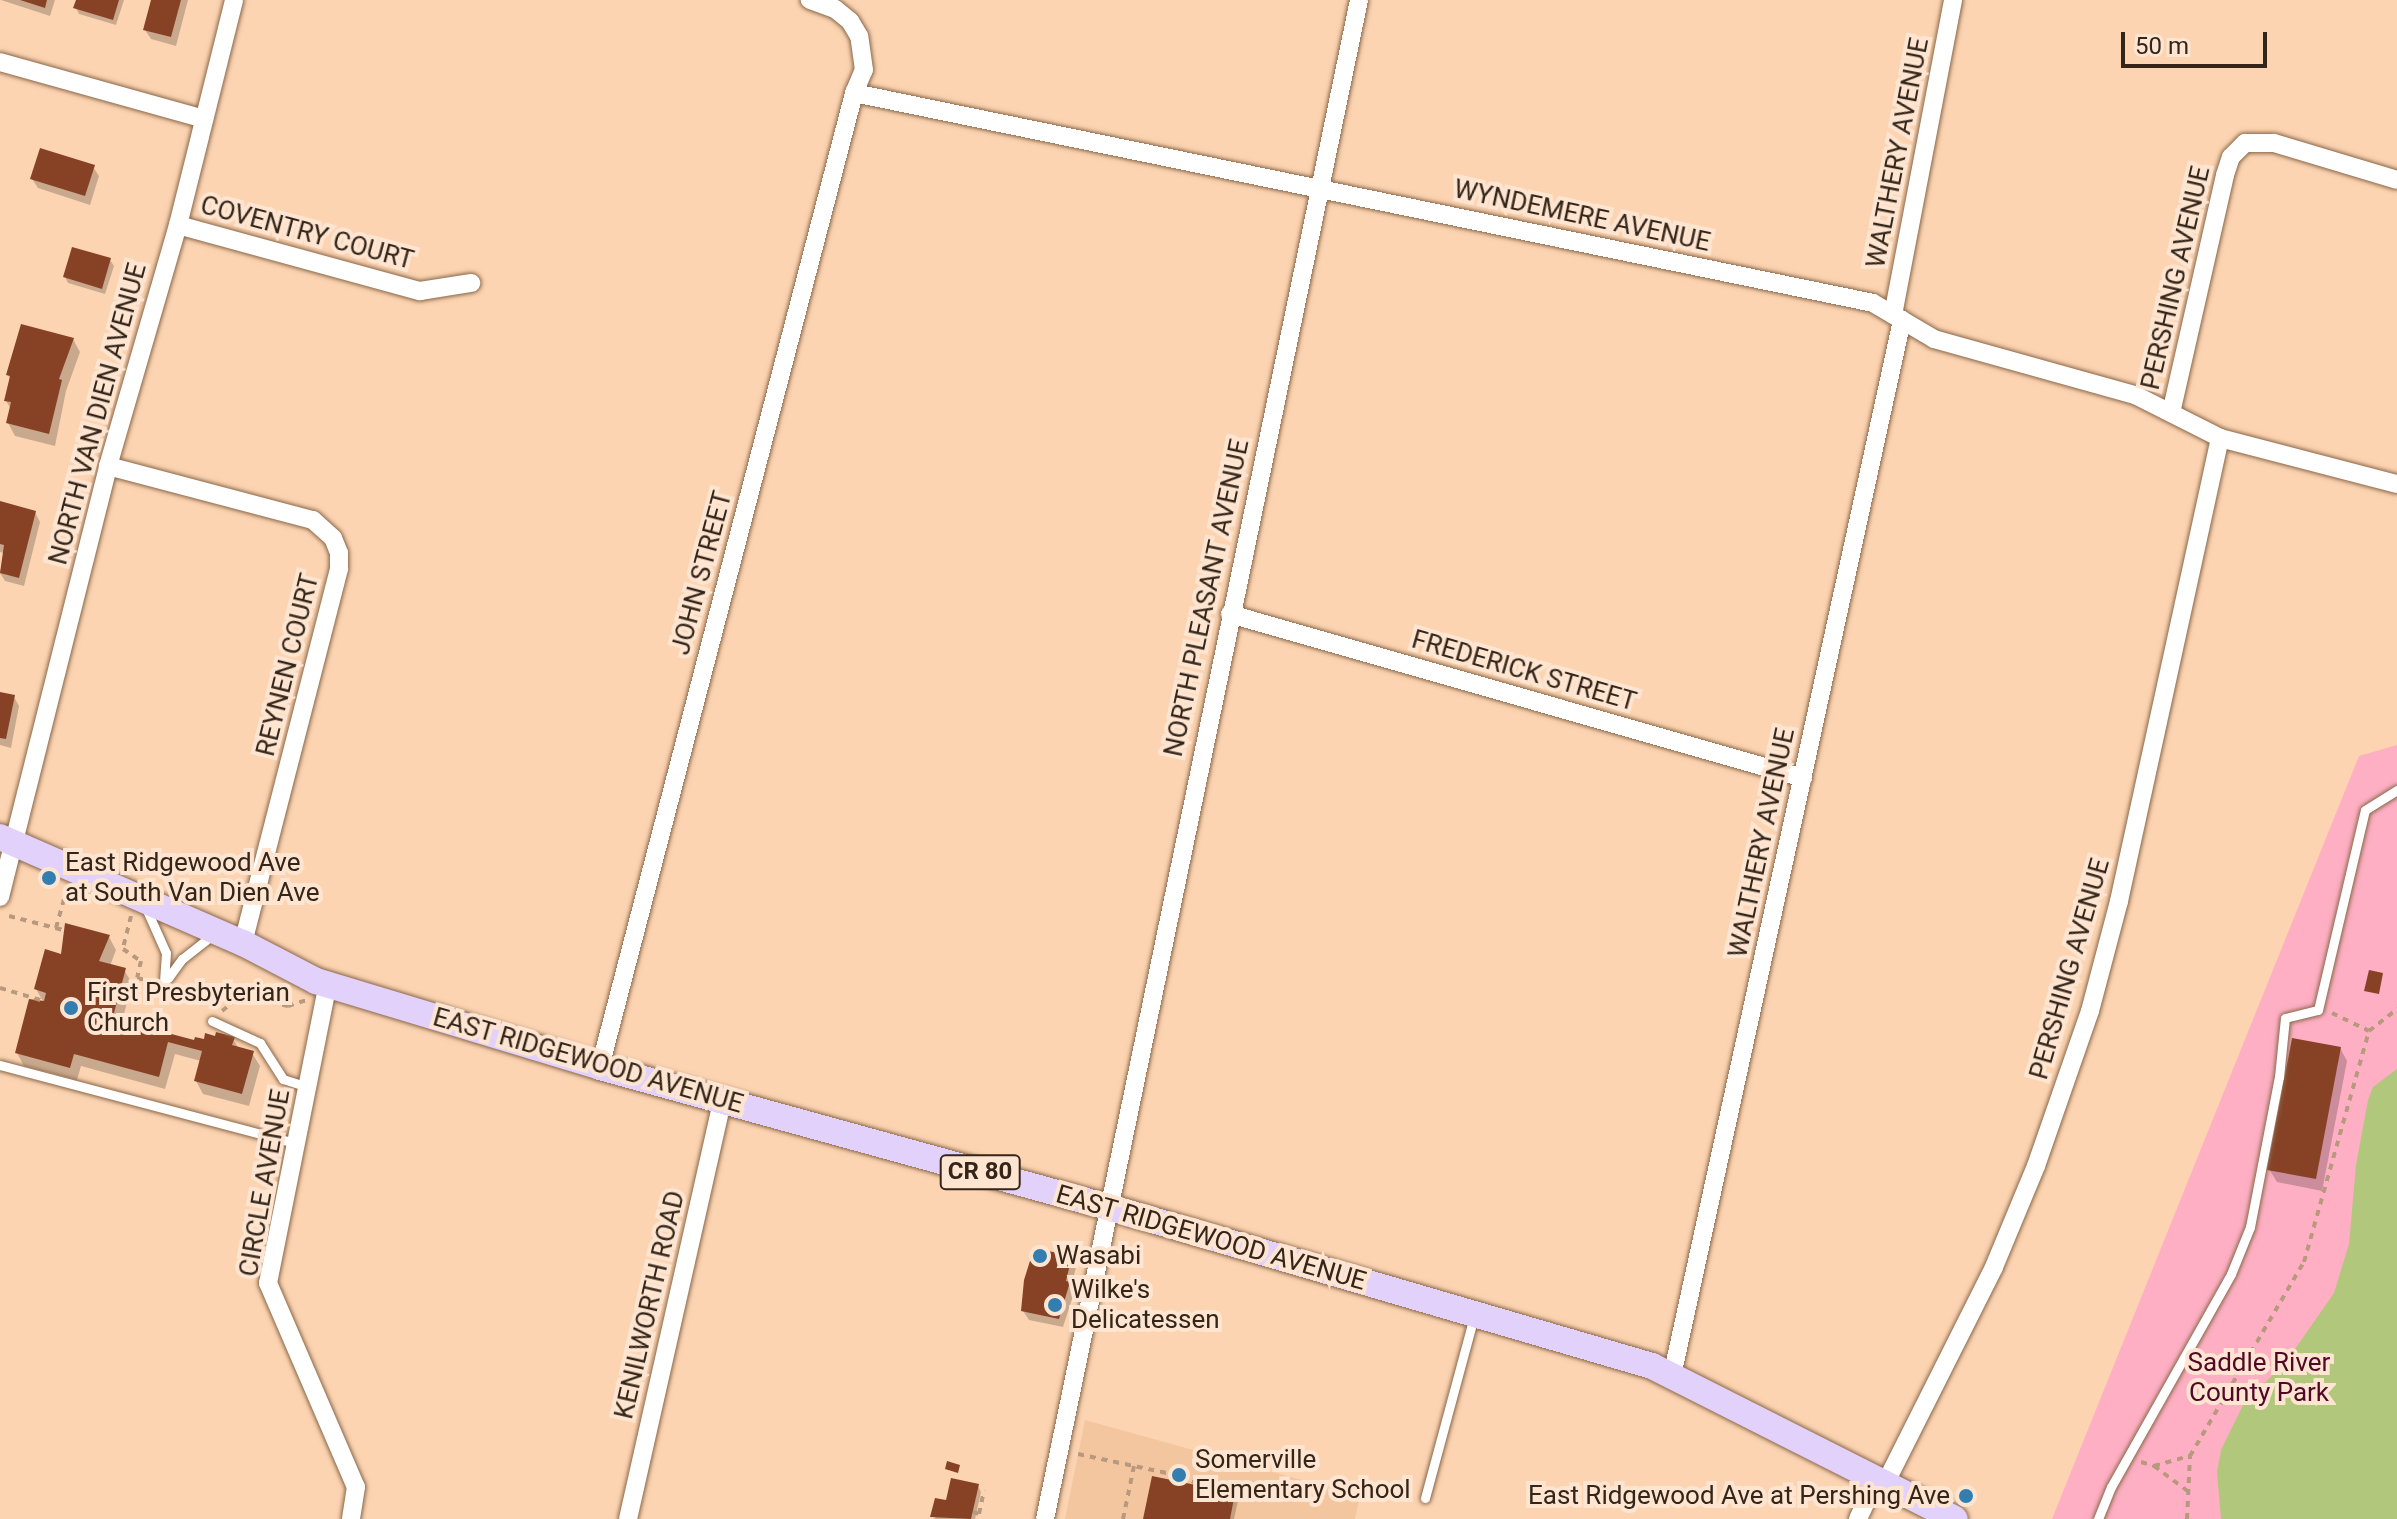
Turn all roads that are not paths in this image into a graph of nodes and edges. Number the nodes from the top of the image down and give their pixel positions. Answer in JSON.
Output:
{"nodes":[{"id":1,"x":234,"y":0,"type":"edge"},
{"id":2,"x":811,"y":0,"type":"edge"},
{"id":3,"x":1359,"y":0,"type":"edge"},
{"id":4,"x":1953,"y":0,"type":"edge"},
{"id":5,"x":0,"y":62,"type":"edge"},
{"id":6,"x":854,"y":93,"type":"junction"},
{"id":7,"x":204,"y":119,"type":"junction"},
{"id":8,"x":2397,"y":180,"type":"edge"},
{"id":9,"x":1319,"y":189,"type":"junction"},
{"id":10,"x":178,"y":225,"type":"junction"},
{"id":11,"x":471,"y":283,"type":"dead end"},
{"id":12,"x":1898,"y":318,"type":"junction"},
{"id":13,"x":2171,"y":413,"type":"junction"},
{"id":14,"x":2220,"y":438,"type":"junction"},
{"id":15,"x":108,"y":466,"type":"junction"},
{"id":16,"x":2397,"y":484,"type":"edge"},
{"id":17,"x":1230,"y":614,"type":"junction"},
{"id":18,"x":1803,"y":778,"type":"junction"},
{"id":19,"x":2397,"y":790,"type":"edge"},
{"id":20,"x":6,"y":840,"type":"edge"},
{"id":21,"x":0,"y":897,"type":"edge"},
{"id":22,"x":137,"y":907,"type":"junction"},
{"id":23,"x":216,"y":932,"type":"junction"},
{"id":24,"x":243,"y":943,"type":"junction"},
{"id":25,"x":318,"y":991,"type":"junction"},
{"id":26,"x":212,"y":1021,"type":"road end"},
{"id":27,"x":0,"y":1065,"type":"edge"},
{"id":28,"x":600,"y":1067,"type":"junction"},
{"id":29,"x":308,"y":1087,"type":"junction"},
{"id":30,"x":722,"y":1102,"type":"junction"},
{"id":31,"x":296,"y":1143,"type":"junction"},
{"id":32,"x":1108,"y":1207,"type":"junction"},
{"id":33,"x":1475,"y":1314,"type":"junction"},
{"id":34,"x":1672,"y":1376,"type":"junction"},
{"id":35,"x":1881,"y":1482,"type":"junction"},
{"id":36,"x":1425,"y":1498,"type":"dead end"},
{"id":37,"x":351,"y":1519,"type":"edge"},
{"id":38,"x":628,"y":1519,"type":"edge"},
{"id":39,"x":1045,"y":1519,"type":"edge"},
{"id":40,"x":1858,"y":1519,"type":"edge"},
{"id":41,"x":1955,"y":1519,"type":"edge"},
{"id":42,"x":2098,"y":1519,"type":"edge"}],
"edges":[{"from":1,"to":7,"type":"street","name":"NORTH VAN DIEN AVENUE"},
{"from":2,"to":6,"type":"street"},
{"from":3,"to":9,"type":"street","name":"NORTH PLEASANT AVENUE"},
{"from":4,"to":12,"type":"street","name":"WALTHERY AVENUE"},
{"from":5,"to":7,"type":"street"},
{"from":6,"to":9,"type":"street","name":"WYNDEMERE AVENUE"},
{"from":6,"to":28,"type":"street","name":"JOHN STREET"},
{"from":7,"to":10,"type":"street","name":"NORTH VAN DIEN AVENUE"},
{"from":8,"to":13,"type":"street","name":"PERSHING AVENUE"},
{"from":9,"to":12,"type":"street","name":"WYNDEMERE AVENUE"},
{"from":9,"to":17,"type":"street","name":"NORTH PLEASANT AVENUE"},
{"from":10,"to":11,"type":"street","name":"COVENTRY COURT"},
{"from":10,"to":15,"type":"street","name":"NORTH VAN DIEN AVENUE"},
{"from":12,"to":13,"type":"street","name":"WYNDEMERE AVENUE"},
{"from":12,"to":18,"type":"street","name":"WALTHERY AVENUE"},
{"from":13,"to":14,"type":"street","name":"WYNDEMERE AVENUE"},
{"from":14,"to":16,"type":"street","name":"WYNDEMERE AVENUE"},
{"from":14,"to":35,"type":"street","name":"PERSHING AVENUE"},
{"from":15,"to":20,"type":"street","name":"NORTH VAN DIEN AVENUE"},
{"from":15,"to":24,"type":"street","name":"REYNEN COURT"},
{"from":17,"to":18,"type":"street","name":"FREDERICK STREET"},
{"from":17,"to":32,"type":"street","name":"NORTH PLEASANT AVENUE"},
{"from":18,"to":34,"type":"street","name":"WALTHERY AVENUE"},
{"from":19,"to":42,"type":"lane"},
{"from":20,"to":21,"type":"street","name":"NORTH VAN DIEN AVENUE"},
{"from":20,"to":22,"type":"main road","name":"EAST RIDGEWOOD AVENUE","number":"CR 80"},
{"from":22,"to":23,"type":"main road","name":"EAST RIDGEWOOD AVENUE","number":"CR 80"},
{"from":22,"to":23,"type":"lane"},
{"from":23,"to":24,"type":"main road","name":"EAST RIDGEWOOD AVENUE","number":"CR 80"},
{"from":24,"to":25,"type":"main road","name":"EAST RIDGEWOOD AVENUE","number":"CR 80"},
{"from":25,"to":28,"type":"main road","name":"EAST RIDGEWOOD AVENUE","number":"CR 80"},
{"from":25,"to":29,"type":"street","name":"CIRCLE AVENUE"},
{"from":26,"to":29,"type":"lane"},
{"from":27,"to":31,"type":"lane"},
{"from":28,"to":30,"type":"main road","name":"EAST RIDGEWOOD AVENUE","number":"CR 80"},
{"from":29,"to":31,"type":"street","name":"CIRCLE AVENUE"},
{"from":30,"to":32,"type":"main road","name":"EAST RIDGEWOOD AVENUE","number":"CR 80"},
{"from":30,"to":38,"type":"street","name":"KENILWORTH ROAD"},
{"from":31,"to":37,"type":"street","name":"CIRCLE AVENUE"},
{"from":32,"to":33,"type":"main road","name":"EAST RIDGEWOOD AVENUE","number":"CR 80"},
{"from":32,"to":39,"type":"street","name":"NORTH PLEASANT AVENUE"},
{"from":33,"to":34,"type":"main road","name":"EAST RIDGEWOOD AVENUE","number":"CR 80"},
{"from":33,"to":36,"type":"lane"},
{"from":34,"to":35,"type":"main road","name":"EAST RIDGEWOOD AVENUE","number":"CR 80"},
{"from":35,"to":40,"type":"street","name":"PERSHING AVENUE"},
{"from":35,"to":41,"type":"main road","name":"EAST RIDGEWOOD AVENUE","number":"CR 80"}]}
